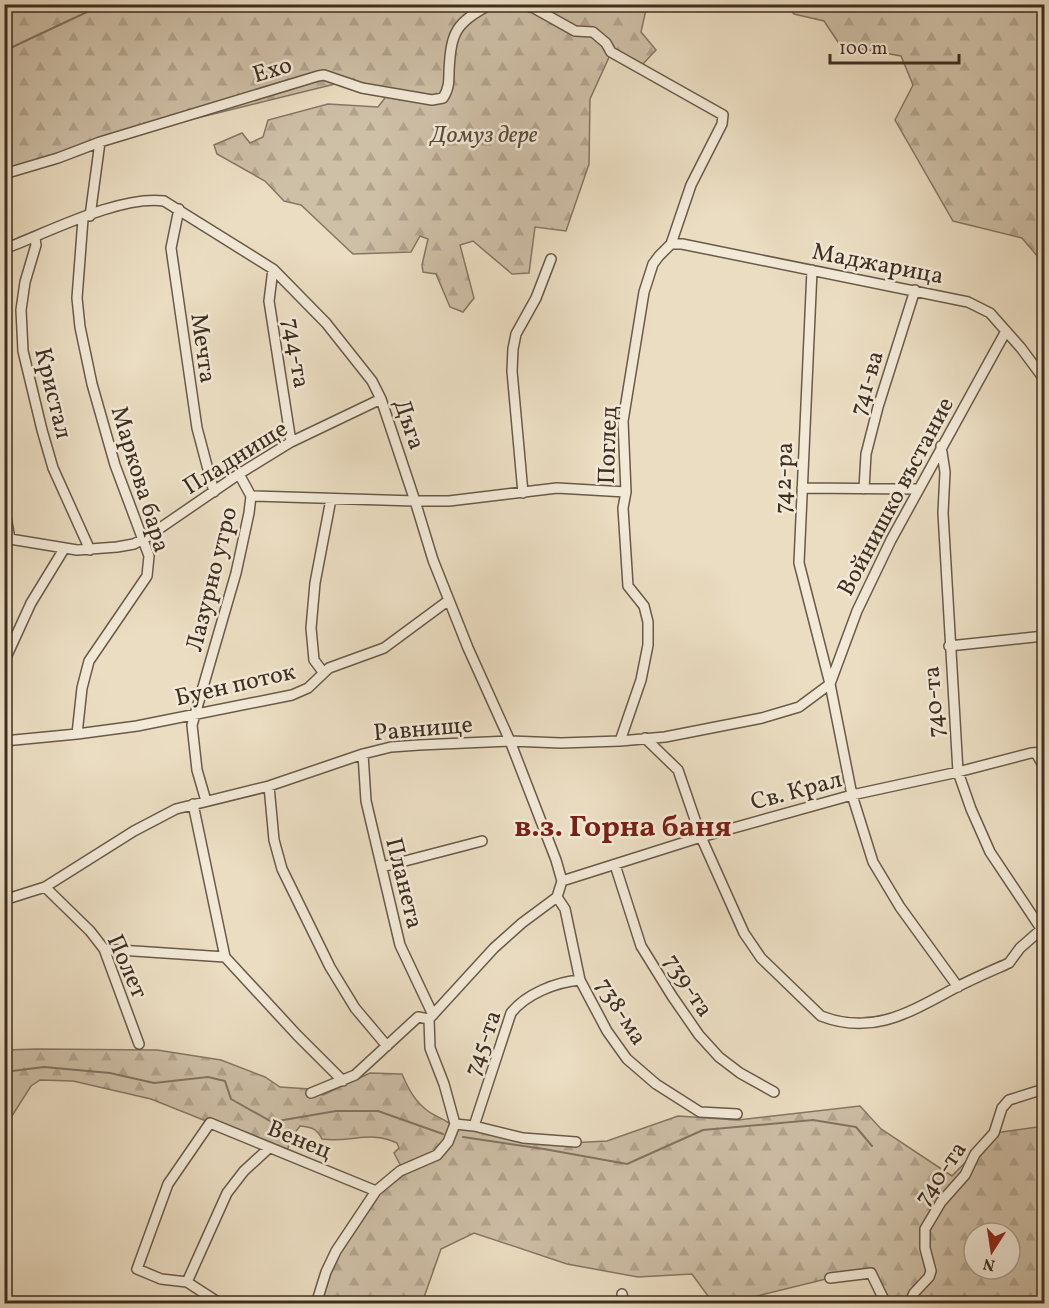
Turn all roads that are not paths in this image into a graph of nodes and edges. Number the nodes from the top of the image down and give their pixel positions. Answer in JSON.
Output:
{"nodes":[{"id":1,"x":492,"y":4,"type":"edge"},
{"id":2,"x":520,"y":4,"type":"edge"},
{"id":3,"x":100,"y":141,"type":"junction"},
{"id":4,"x":4,"y":174,"type":"edge"},
{"id":5,"x":179,"y":209,"type":"junction"},
{"id":6,"x":87,"y":217,"type":"junction"},
{"id":7,"x":35,"y":238,"type":"junction"},
{"id":8,"x":671,"y":244,"type":"junction"},
{"id":9,"x":4,"y":249,"type":"edge"},
{"id":10,"x":551,"y":259,"type":"dead end"},
{"id":11,"x":273,"y":269,"type":"junction"},
{"id":12,"x":812,"y":270,"type":"junction"},
{"id":13,"x":915,"y":290,"type":"junction"},
{"id":14,"x":1006,"y":331,"type":"junction"},
{"id":15,"x":1044,"y":379,"type":"edge"},
{"id":16,"x":381,"y":399,"type":"junction"},
{"id":17,"x":291,"y":442,"type":"junction"},
{"id":18,"x":941,"y":446,"type":"junction"},
{"id":19,"x":239,"y":474,"type":"junction"},
{"id":20,"x":802,"y":488,"type":"junction"},
{"id":21,"x":864,"y":489,"type":"junction"},
{"id":22,"x":918,"y":489,"type":"junction"},
{"id":23,"x":214,"y":492,"type":"junction"},
{"id":24,"x":626,"y":492,"type":"junction"},
{"id":25,"x":523,"y":493,"type":"junction"},
{"id":26,"x":250,"y":496,"type":"junction"},
{"id":27,"x":332,"y":499,"type":"junction"},
{"id":28,"x":415,"y":501,"type":"junction"},
{"id":29,"x":4,"y":506,"type":"edge"},
{"id":30,"x":8,"y":538,"type":"edge"},
{"id":31,"x":142,"y":539,"type":"junction"},
{"id":32,"x":64,"y":549,"type":"junction"},
{"id":33,"x":90,"y":550,"type":"junction"},
{"id":34,"x":449,"y":600,"type":"junction"},
{"id":35,"x":1044,"y":636,"type":"edge"},
{"id":36,"x":949,"y":646,"type":"junction"},
{"id":37,"x":4,"y":662,"type":"edge"},
{"id":38,"x":323,"y":672,"type":"junction"},
{"id":39,"x":830,"y":684,"type":"junction"},
{"id":40,"x":194,"y":714,"type":"junction"},
{"id":41,"x":77,"y":734,"type":"junction"},
{"id":42,"x":645,"y":738,"type":"junction"},
{"id":43,"x":4,"y":741,"type":"edge"},
{"id":44,"x":510,"y":741,"type":"junction"},
{"id":45,"x":620,"y":741,"type":"junction"},
{"id":46,"x":1040,"y":752,"type":"edge"},
{"id":47,"x":363,"y":754,"type":"junction"},
{"id":48,"x":1044,"y":767,"type":"edge"},
{"id":49,"x":958,"y":772,"type":"junction"},
{"id":50,"x":269,"y":786,"type":"junction"},
{"id":51,"x":852,"y":795,"type":"junction"},
{"id":52,"x":206,"y":801,"type":"junction"},
{"id":53,"x":194,"y":804,"type":"junction"},
{"id":54,"x":701,"y":837,"type":"junction"},
{"id":55,"x":482,"y":841,"type":"dead end"},
{"id":56,"x":615,"y":865,"type":"junction"},
{"id":57,"x":382,"y":867,"type":"junction"},
{"id":58,"x":562,"y":881,"type":"junction"},
{"id":59,"x":45,"y":887,"type":"junction"},
{"id":60,"x":557,"y":897,"type":"junction"},
{"id":61,"x":4,"y":900,"type":"edge"},
{"id":62,"x":1044,"y":930,"type":"edge"},
{"id":63,"x":104,"y":949,"type":"junction"},
{"id":64,"x":225,"y":957,"type":"junction"},
{"id":65,"x":580,"y":980,"type":"junction"},
{"id":66,"x":958,"y":987,"type":"junction"},
{"id":67,"x":431,"y":1017,"type":"junction"},
{"id":68,"x":139,"y":1044,"type":"dead end"},
{"id":69,"x":387,"y":1046,"type":"junction"},
{"id":70,"x":343,"y":1081,"type":"junction"},
{"id":71,"x":1044,"y":1089,"type":"edge"},
{"id":72,"x":774,"y":1092,"type":"dead end"},
{"id":73,"x":311,"y":1093,"type":"dead end"},
{"id":74,"x":737,"y":1114,"type":"dead end"},
{"id":75,"x":455,"y":1124,"type":"junction"},
{"id":76,"x":474,"y":1126,"type":"junction"},
{"id":77,"x":576,"y":1142,"type":"dead end"},
{"id":78,"x":269,"y":1148,"type":"junction"},
{"id":79,"x":376,"y":1191,"type":"junction"},
{"id":80,"x":830,"y":1278,"type":"dead end"},
{"id":81,"x":188,"y":1282,"type":"junction"},
{"id":82,"x":221,"y":1304,"type":"edge"},
{"id":83,"x":316,"y":1304,"type":"edge"},
{"id":84,"x":886,"y":1304,"type":"edge"},
{"id":85,"x":909,"y":1304,"type":"edge"}],
"edges":[{"from":1,"to":3,"type":"street","name":"Ехо"},
{"from":2,"to":8,"type":"street","name":"Поглед"},
{"from":3,"to":4,"type":"street","name":"Ехо"},
{"from":3,"to":6,"type":"street","name":"Маркова бара"},
{"from":5,"to":6,"type":"street","name":"Дъга"},
{"from":5,"to":11,"type":"street","name":"Дъга"},
{"from":5,"to":23,"type":"street","name":"Мечта"},
{"from":6,"to":7,"type":"street","name":"Дъга"},
{"from":6,"to":31,"type":"street","name":"Маркова бара"},
{"from":7,"to":9,"type":"street","name":"Дъга"},
{"from":7,"to":33,"type":"street","name":"Кристал"},
{"from":8,"to":12,"type":"street","name":"Маджарица"},
{"from":8,"to":24,"type":"street","name":"Поглед"},
{"from":10,"to":25,"type":"street"},
{"from":11,"to":16,"type":"street","name":"Дъга"},
{"from":11,"to":17,"type":"street","name":"744-та"},
{"from":12,"to":13,"type":"street","name":"Маджарица"},
{"from":12,"to":20,"type":"street","name":"742-ра"},
{"from":13,"to":14,"type":"street","name":"Маджарица"},
{"from":13,"to":21,"type":"street","name":"741-ва"},
{"from":14,"to":15,"type":"street","name":"Маджарица"},
{"from":14,"to":18,"type":"street","name":"Войнишко въстание"},
{"from":16,"to":17,"type":"street","name":"Пладнище"},
{"from":16,"to":28,"type":"street","name":"Дъга"},
{"from":17,"to":19,"type":"street","name":"Пладнище"},
{"from":18,"to":22,"type":"street","name":"Войнишко въстание"},
{"from":18,"to":36,"type":"street","name":"740-та"},
{"from":19,"to":23,"type":"street","name":"Пладнище"},
{"from":19,"to":26,"type":"street","name":"Лазурно утро"},
{"from":20,"to":21,"type":"street"},
{"from":20,"to":39,"type":"street","name":"742-ра"},
{"from":21,"to":22,"type":"street"},
{"from":22,"to":39,"type":"street","name":"Войнишко въстание"},
{"from":23,"to":31,"type":"street","name":"Пладнище"},
{"from":24,"to":25,"type":"street"},
{"from":24,"to":45,"type":"street","name":"Поглед"},
{"from":25,"to":28,"type":"street"},
{"from":26,"to":27,"type":"street"},
{"from":26,"to":40,"type":"street","name":"Лазурно утро"},
{"from":27,"to":28,"type":"street"},
{"from":27,"to":38,"type":"street"},
{"from":28,"to":34,"type":"street","name":"Дъга"},
{"from":29,"to":30,"type":"street"},
{"from":30,"to":32,"type":"street","name":"Пладнище"},
{"from":31,"to":33,"type":"street","name":"Пладнище"},
{"from":31,"to":41,"type":"street","name":"Маркова бара"},
{"from":32,"to":33,"type":"street","name":"Пладнище"},
{"from":32,"to":37,"type":"street"},
{"from":34,"to":38,"type":"street","name":"Буен поток"},
{"from":34,"to":44,"type":"street","name":"Дъга"},
{"from":35,"to":36,"type":"street"},
{"from":36,"to":49,"type":"street","name":"740-та"},
{"from":38,"to":40,"type":"street","name":"Буен поток"},
{"from":39,"to":42,"type":"street","name":"Равнище"},
{"from":39,"to":51,"type":"street","name":"742-ра"},
{"from":40,"to":41,"type":"street","name":"Буен поток"},
{"from":40,"to":52,"type":"street","name":"Лазурно утро"},
{"from":41,"to":43,"type":"street","name":"Буен поток"},
{"from":42,"to":45,"type":"street","name":"Равнище"},
{"from":42,"to":54,"type":"street"},
{"from":44,"to":45,"type":"street","name":"Равнище"},
{"from":44,"to":47,"type":"street","name":"Равнище"},
{"from":44,"to":58,"type":"street","name":"Дъга"},
{"from":46,"to":48,"type":"street"},
{"from":46,"to":49,"type":"street","name":"Св. Крал"},
{"from":47,"to":50,"type":"street","name":"Равнище"},
{"from":47,"to":57,"type":"street","name":"Планета"},
{"from":49,"to":51,"type":"street","name":"Св. Крал"},
{"from":49,"to":62,"type":"street","name":"740-та"},
{"from":50,"to":52,"type":"street","name":"Равнище"},
{"from":50,"to":69,"type":"street"},
{"from":51,"to":54,"type":"street","name":"Св. Крал"},
{"from":51,"to":66,"type":"street","name":"742-ра"},
{"from":52,"to":53,"type":"street","name":"Равнище"},
{"from":53,"to":59,"type":"street","name":"Равнище"},
{"from":53,"to":64,"type":"street"},
{"from":54,"to":56,"type":"street","name":"Св. Крал"},
{"from":54,"to":66,"type":"street"},
{"from":55,"to":57,"type":"street"},
{"from":56,"to":58,"type":"street","name":"Св. Крал"},
{"from":56,"to":72,"type":"street","name":"739-та"},
{"from":57,"to":67,"type":"street","name":"Планета"},
{"from":58,"to":60,"type":"street"},
{"from":59,"to":61,"type":"street","name":"Равнище"},
{"from":59,"to":63,"type":"street","name":"Полет"},
{"from":60,"to":65,"type":"street","name":"738-ма"},
{"from":60,"to":67,"type":"street"},
{"from":62,"to":66,"type":"street"},
{"from":63,"to":64,"type":"street"},
{"from":63,"to":68,"type":"street","name":"Полет"},
{"from":64,"to":70,"type":"street"},
{"from":65,"to":74,"type":"street","name":"738-ма"},
{"from":65,"to":76,"type":"street","name":"745-та"},
{"from":67,"to":69,"type":"street"},
{"from":67,"to":75,"type":"street"},
{"from":69,"to":70,"type":"street"},
{"from":70,"to":73,"type":"street"},
{"from":71,"to":85,"type":"street","name":"740-та"},
{"from":75,"to":76,"type":"street"},
{"from":75,"to":79,"type":"street"},
{"from":76,"to":77,"type":"street"},
{"from":78,"to":79,"type":"street","name":"Венец"},
{"from":78,"to":81,"type":"street"},
{"from":78,"to":81,"type":"street","name":"Венец"},
{"from":79,"to":83,"type":"street"},
{"from":80,"to":84,"type":"street"},
{"from":81,"to":82,"type":"street"}]}
